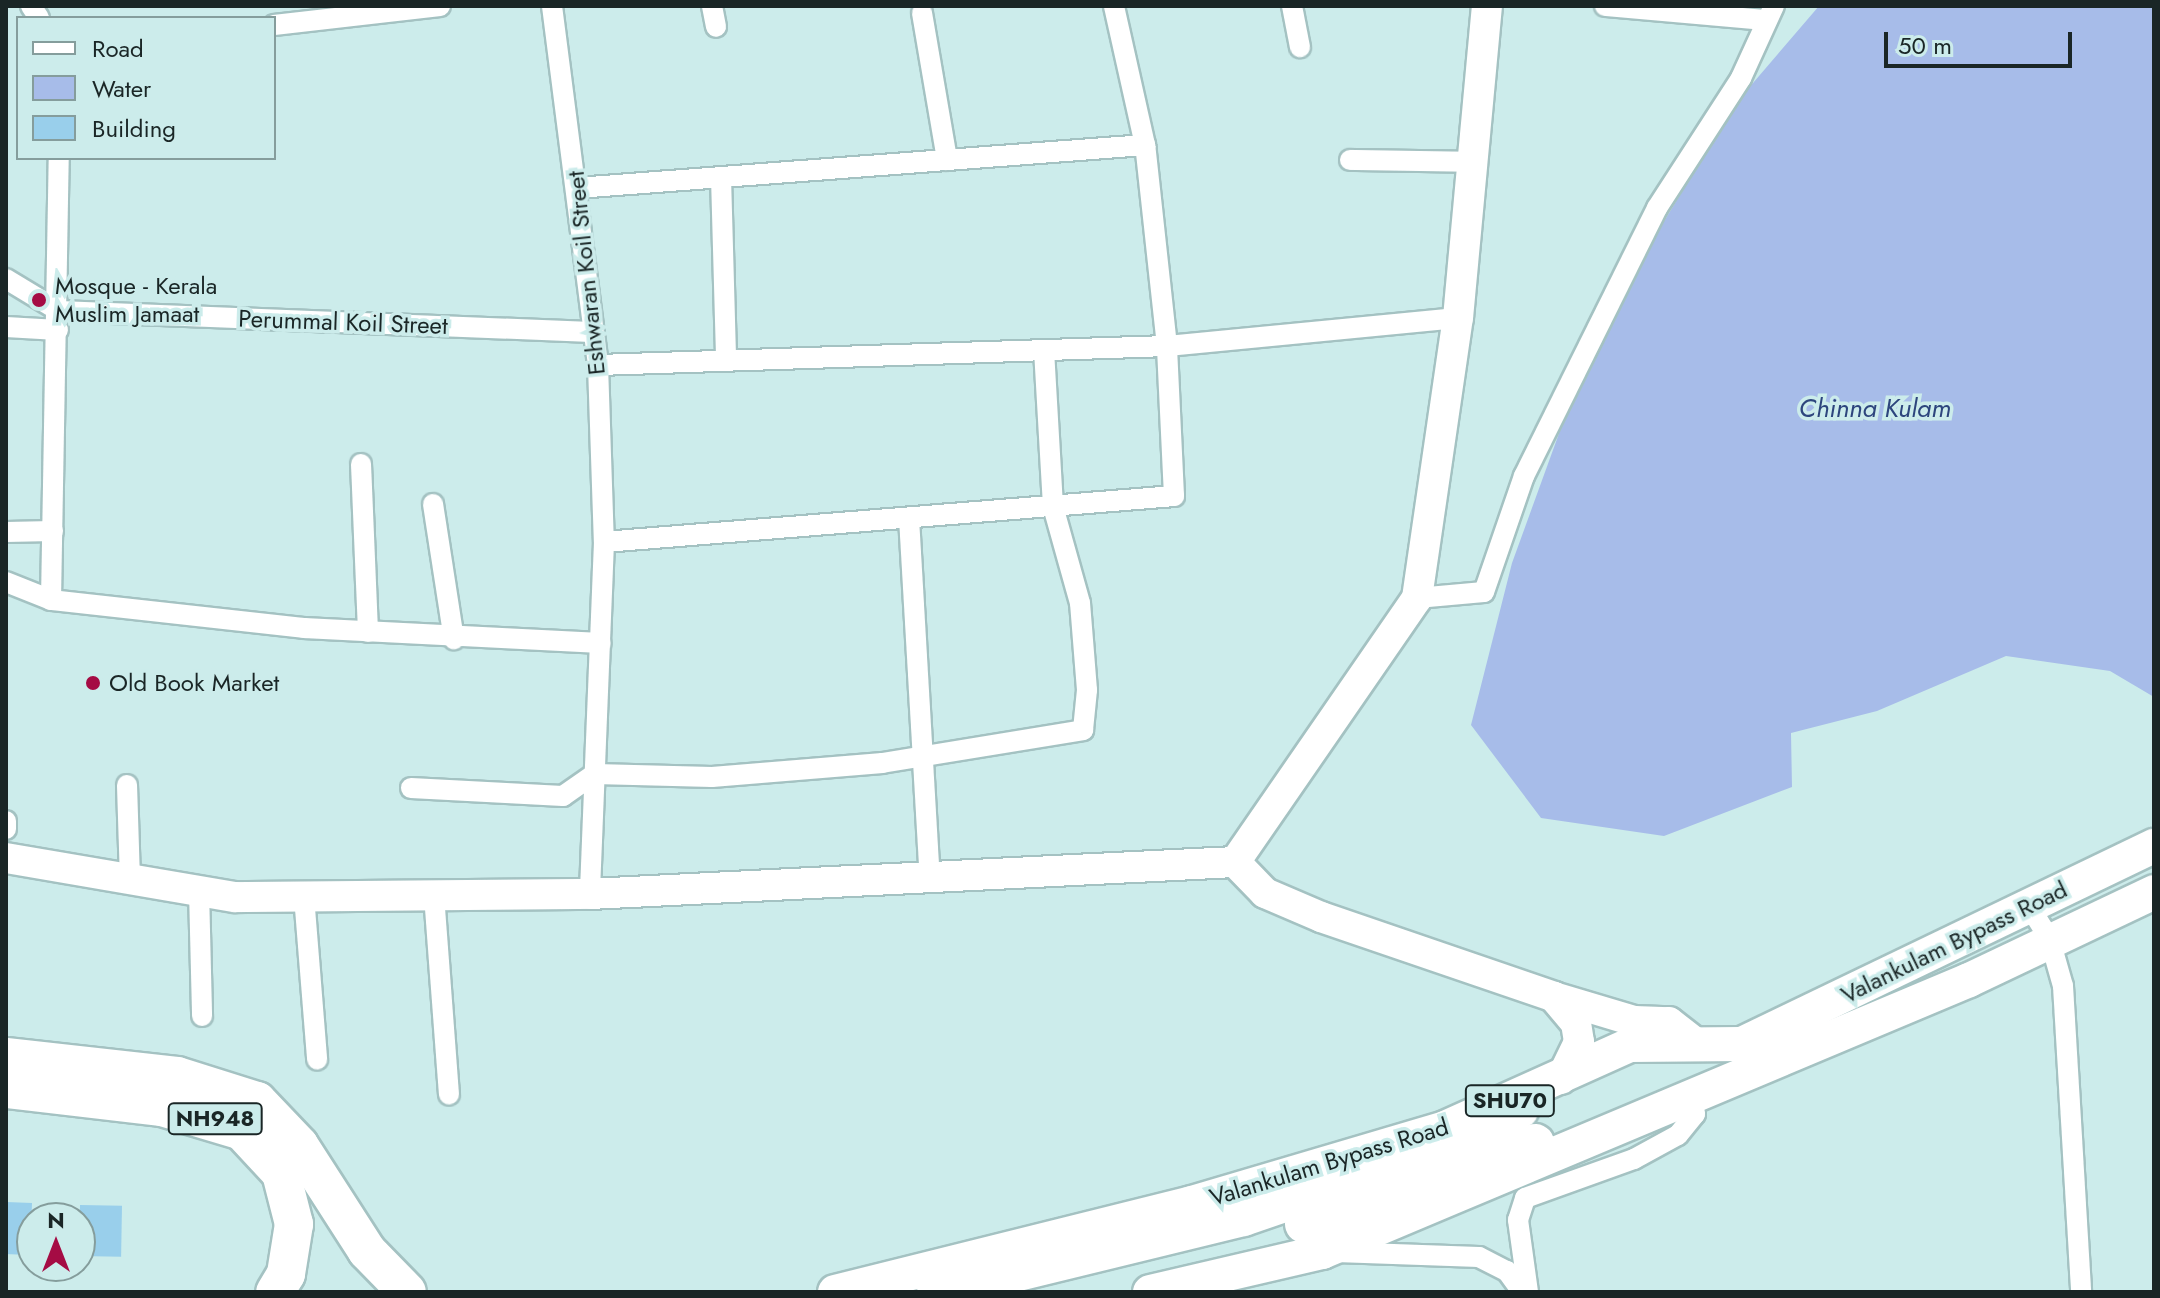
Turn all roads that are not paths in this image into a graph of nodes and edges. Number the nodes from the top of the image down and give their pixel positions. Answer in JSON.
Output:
{"nodes":[{"id":1,"x":440,"y":6,"type":"edge"},
{"id":2,"x":552,"y":6,"type":"edge"},
{"id":3,"x":712,"y":6,"type":"edge"},
{"id":4,"x":1114,"y":6,"type":"edge"},
{"id":5,"x":1292,"y":6,"type":"edge"},
{"id":6,"x":1487,"y":6,"type":"edge"},
{"id":7,"x":1605,"y":6,"type":"edge"},
{"id":8,"x":922,"y":13,"type":"dead end"},
{"id":9,"x":1770,"y":13,"type":"edge"},
{"id":10,"x":276,"y":25,"type":"edge"},
{"id":11,"x":716,"y":27,"type":"dead end"},
{"id":12,"x":1300,"y":47,"type":"dead end"},
{"id":13,"x":1145,"y":145,"type":"junction"},
{"id":14,"x":59,"y":160,"type":"edge"},
{"id":15,"x":947,"y":160,"type":"junction"},
{"id":16,"x":1350,"y":160,"type":"dead end"},
{"id":17,"x":1473,"y":162,"type":"junction"},
{"id":18,"x":721,"y":177,"type":"junction"},
{"id":19,"x":577,"y":188,"type":"junction"},
{"id":20,"x":6,"y":279,"type":"edge"},
{"id":21,"x":1458,"y":318,"type":"junction"},
{"id":22,"x":58,"y":320,"type":"junction"},
{"id":23,"x":6,"y":327,"type":"edge"},
{"id":24,"x":592,"y":332,"type":"junction"},
{"id":25,"x":1167,"y":346,"type":"junction"},
{"id":26,"x":1044,"y":350,"type":"junction"},
{"id":27,"x":726,"y":361,"type":"junction"},
{"id":28,"x":598,"y":365,"type":"junction"},
{"id":29,"x":361,"y":464,"type":"dead end"},
{"id":30,"x":433,"y":504,"type":"dead end"},
{"id":31,"x":1053,"y":506,"type":"junction"},
{"id":32,"x":909,"y":518,"type":"junction"},
{"id":33,"x":53,"y":531,"type":"junction"},
{"id":34,"x":6,"y":532,"type":"edge"},
{"id":35,"x":604,"y":542,"type":"junction"},
{"id":36,"x":6,"y":582,"type":"edge"},
{"id":37,"x":1417,"y":598,"type":"junction"},
{"id":38,"x":51,"y":600,"type":"junction"},
{"id":39,"x":368,"y":632,"type":"junction"},
{"id":40,"x":454,"y":638,"type":"junction"},
{"id":41,"x":601,"y":643,"type":"junction"},
{"id":42,"x":923,"y":752,"type":"junction"},
{"id":43,"x":595,"y":774,"type":"junction"},
{"id":44,"x":127,"y":785,"type":"dead end"},
{"id":45,"x":411,"y":788,"type":"dead end"},
{"id":46,"x":6,"y":821,"type":"edge"},
{"id":47,"x":6,"y":829,"type":"edge"},
{"id":48,"x":2154,"y":846,"type":"edge"},
{"id":49,"x":6,"y":858,"type":"edge"},
{"id":50,"x":1235,"y":862,"type":"junction"},
{"id":51,"x":930,"y":878,"type":"junction"},
{"id":52,"x":130,"y":879,"type":"junction"},
{"id":53,"x":199,"y":890,"type":"junction"},
{"id":54,"x":2154,"y":892,"type":"edge"},
{"id":55,"x":590,"y":894,"type":"junction"},
{"id":56,"x":434,"y":895,"type":"junction"},
{"id":57,"x":304,"y":896,"type":"junction"},
{"id":58,"x":2029,"y":906,"type":"junction"},
{"id":59,"x":2050,"y":940,"type":"junction"},
{"id":60,"x":1554,"y":997,"type":"junction"},
{"id":61,"x":202,"y":1016,"type":"dead end"},
{"id":62,"x":1706,"y":1043,"type":"junction"},
{"id":63,"x":6,"y":1057,"type":"edge"},
{"id":64,"x":317,"y":1059,"type":"dead end"},
{"id":65,"x":1733,"y":1077,"type":"junction"},
{"id":66,"x":6,"y":1089,"type":"edge"},
{"id":67,"x":449,"y":1094,"type":"dead end"},
{"id":68,"x":1692,"y":1095,"type":"junction"},
{"id":69,"x":1543,"y":1115,"type":"junction"},
{"id":70,"x":285,"y":1189,"type":"junction"},
{"id":71,"x":1322,"y":1252,"type":"junction"},
{"id":72,"x":275,"y":1292,"type":"edge"},
{"id":73,"x":377,"y":1292,"type":"edge"},
{"id":74,"x":407,"y":1292,"type":"edge"},
{"id":75,"x":835,"y":1292,"type":"edge"},
{"id":76,"x":936,"y":1292,"type":"edge"},
{"id":77,"x":1040,"y":1292,"type":"edge"},
{"id":78,"x":1150,"y":1292,"type":"edge"},
{"id":79,"x":1525,"y":1292,"type":"edge"},
{"id":80,"x":2081,"y":1292,"type":"edge"}],
"edges":[{"from":1,"to":10,"type":"street"},
{"from":2,"to":19,"type":"street","name":"Eshwaran Koil Street"},
{"from":3,"to":11,"type":"street"},
{"from":4,"to":13,"type":"street"},
{"from":5,"to":12,"type":"street"},
{"from":6,"to":17,"type":"street"},
{"from":7,"to":9,"type":"street"},
{"from":8,"to":15,"type":"street"},
{"from":9,"to":37,"type":"street"},
{"from":13,"to":15,"type":"street"},
{"from":13,"to":25,"type":"street"},
{"from":14,"to":22,"type":"street"},
{"from":15,"to":18,"type":"street"},
{"from":16,"to":17,"type":"street"},
{"from":17,"to":21,"type":"street"},
{"from":18,"to":19,"type":"street"},
{"from":18,"to":27,"type":"street"},
{"from":19,"to":24,"type":"street","name":"Eshwaran Koil Street"},
{"from":20,"to":22,"type":"street","name":"Perummal Koil Street"},
{"from":21,"to":25,"type":"street"},
{"from":21,"to":37,"type":"street"},
{"from":22,"to":23,"type":"street"},
{"from":22,"to":24,"type":"street","name":"Perummal Koil Street"},
{"from":22,"to":33,"type":"street"},
{"from":24,"to":28,"type":"street","name":"Eshwaran Koil Street"},
{"from":25,"to":26,"type":"street"},
{"from":25,"to":31,"type":"street"},
{"from":26,"to":27,"type":"street"},
{"from":26,"to":31,"type":"street"},
{"from":27,"to":28,"type":"street"},
{"from":28,"to":35,"type":"street","name":"Eshwaran Koil Street"},
{"from":29,"to":39,"type":"street"},
{"from":30,"to":40,"type":"street"},
{"from":31,"to":32,"type":"street"},
{"from":31,"to":42,"type":"street"},
{"from":32,"to":35,"type":"street"},
{"from":32,"to":42,"type":"street"},
{"from":33,"to":34,"type":"street"},
{"from":33,"to":38,"type":"street"},
{"from":35,"to":41,"type":"street","name":"Eshwaran Koil Street"},
{"from":36,"to":38,"type":"street"},
{"from":37,"to":50,"type":"street"},
{"from":38,"to":39,"type":"street"},
{"from":39,"to":40,"type":"street"},
{"from":40,"to":41,"type":"street"},
{"from":41,"to":43,"type":"street","name":"Eshwaran Koil Street"},
{"from":42,"to":43,"type":"street"},
{"from":42,"to":51,"type":"street"},
{"from":43,"to":45,"type":"street"},
{"from":43,"to":55,"type":"street","name":"Eshwaran Koil Street"},
{"from":44,"to":52,"type":"street"},
{"from":46,"to":47,"type":"street"},
{"from":48,"to":58,"type":"main road","name":"Valankulam Bypass Road","number":"SHU70"},
{"from":49,"to":52,"type":"street"},
{"from":50,"to":51,"type":"street"},
{"from":50,"to":60,"type":"street"},
{"from":51,"to":55,"type":"street"},
{"from":52,"to":53,"type":"street"},
{"from":53,"to":57,"type":"street"},
{"from":53,"to":61,"type":"street"},
{"from":54,"to":59,"type":"main road","name":"Valankulam Bypass Road","number":"SHU70"},
{"from":55,"to":56,"type":"street"},
{"from":56,"to":57,"type":"street"},
{"from":56,"to":67,"type":"street"},
{"from":57,"to":64,"type":"street"},
{"from":58,"to":59,"type":"street"},
{"from":58,"to":62,"type":"main road","name":"Valankulam Bypass Road","number":"SHU70"},
{"from":59,"to":65,"type":"main road","name":"Valankulam Bypass Road","number":"SHU70"},
{"from":59,"to":80,"type":"street"},
{"from":60,"to":62,"type":"street"},
{"from":60,"to":69,"type":"street"},
{"from":62,"to":65,"type":"main road"},
{"from":62,"to":69,"type":"main road","name":"Valankulam Bypass Road","number":"SHU70"},
{"from":63,"to":74,"type":"highway"},
{"from":65,"to":68,"type":"main road","name":"Valankulam Bypass Road","number":"SHU70"},
{"from":66,"to":70,"type":"highway","number":"NH948"},
{"from":68,"to":69,"type":"main road","name":"Valankulam Bypass Road","number":"SHU70"},
{"from":68,"to":79,"type":"street"},
{"from":69,"to":71,"type":"main road","name":"Valankulam Bypass Road","number":"SHU70"},
{"from":69,"to":75,"type":"main road","name":"Valankulam Bypass Road","number":"SHU70"},
{"from":69,"to":76,"type":"highway"},
{"from":69,"to":77,"type":"highway"},
{"from":70,"to":72,"type":"highway","number":"NH948"},
{"from":70,"to":73,"type":"highway"},
{"from":71,"to":78,"type":"main road","name":"Valankulam Bypass Road","number":"SHU70"},
{"from":71,"to":79,"type":"street"}]}
